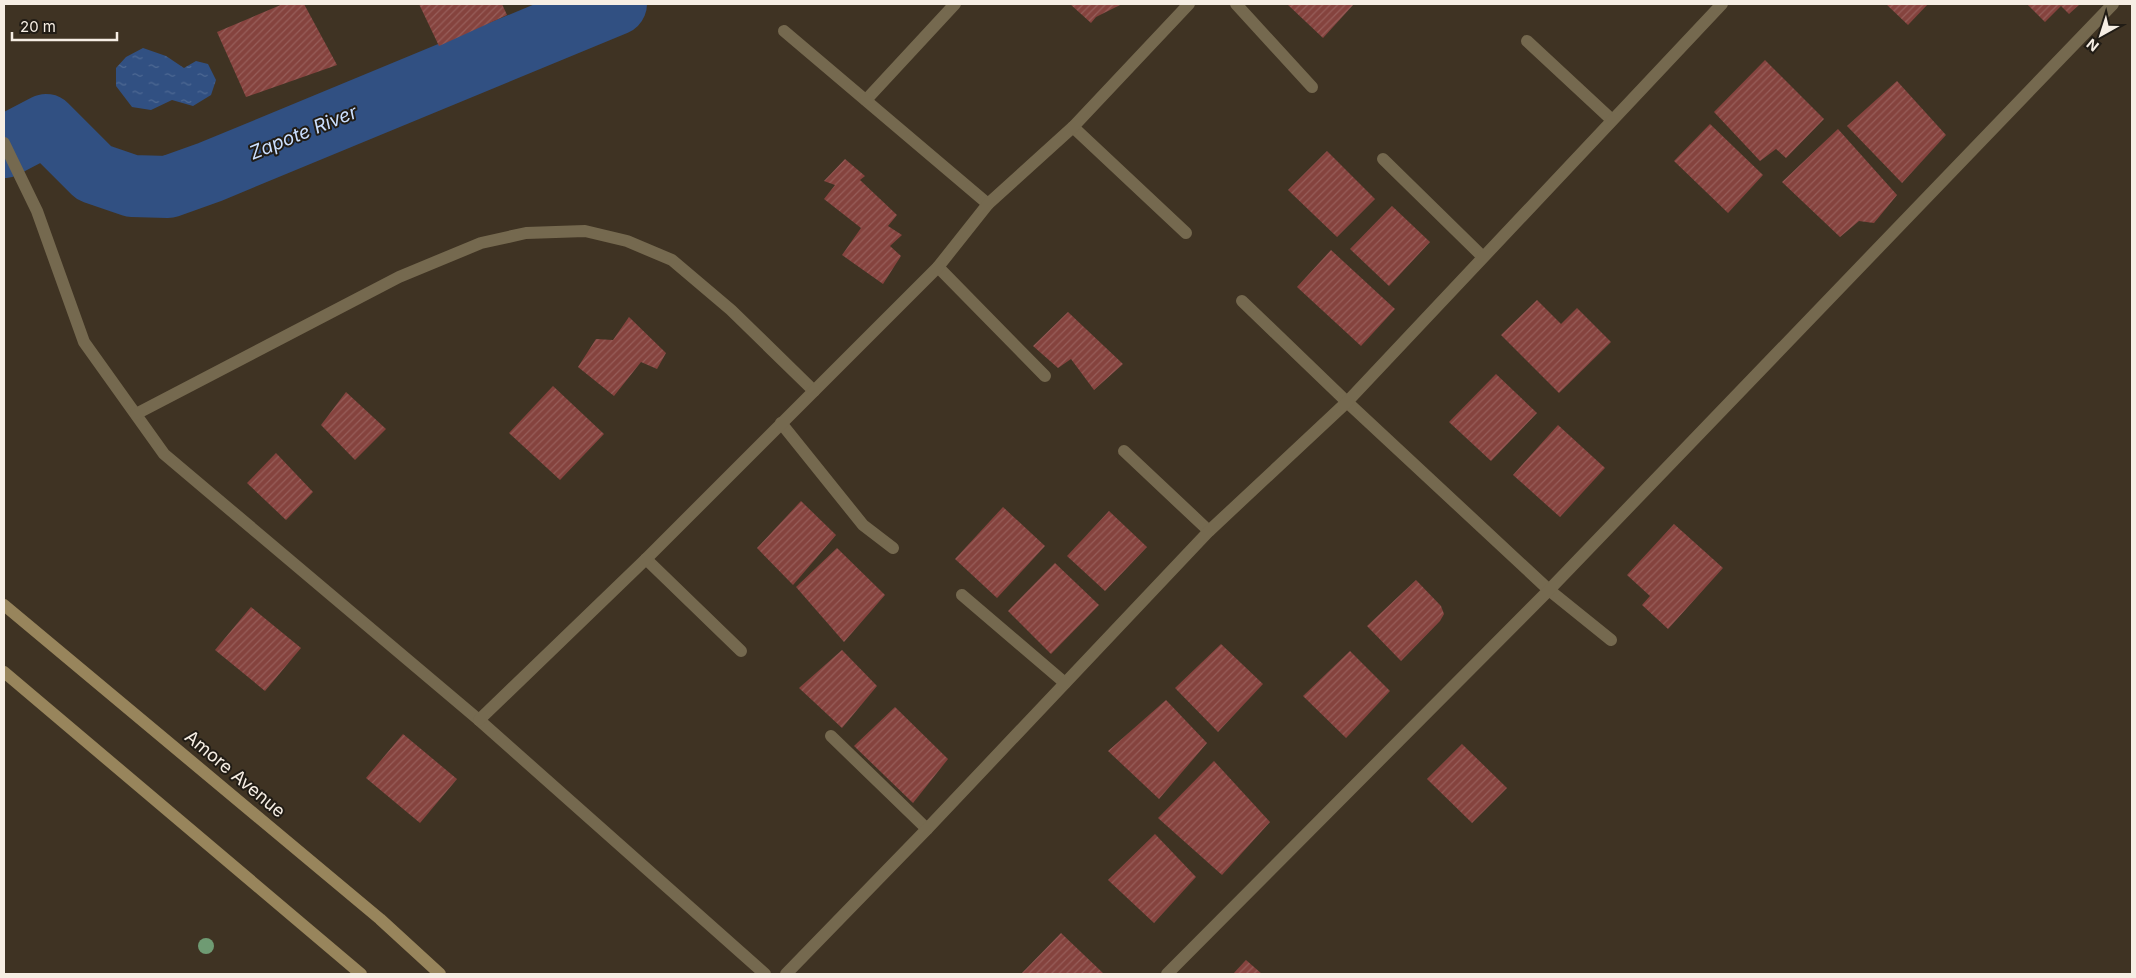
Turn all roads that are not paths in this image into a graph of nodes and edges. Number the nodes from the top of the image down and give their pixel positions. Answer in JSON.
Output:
{"nodes":[{"id":1,"x":955,"y":4,"type":"edge"},
{"id":2,"x":1189,"y":4,"type":"edge"},
{"id":3,"x":1236,"y":4,"type":"edge"},
{"id":4,"x":1722,"y":4,"type":"edge"},
{"id":5,"x":2113,"y":4,"type":"edge"},
{"id":6,"x":784,"y":31,"type":"dead end"},
{"id":7,"x":1527,"y":41,"type":"dead end"},
{"id":8,"x":1312,"y":87,"type":"dead end"},
{"id":9,"x":866,"y":100,"type":"junction"},
{"id":10,"x":1612,"y":120,"type":"junction"},
{"id":11,"x":1073,"y":127,"type":"junction"},
{"id":12,"x":4,"y":143,"type":"edge"},
{"id":13,"x":1383,"y":159,"type":"dead end"},
{"id":14,"x":988,"y":204,"type":"junction"},
{"id":15,"x":1186,"y":233,"type":"dead end"},
{"id":16,"x":1482,"y":256,"type":"junction"},
{"id":17,"x":938,"y":267,"type":"junction"},
{"id":18,"x":1242,"y":301,"type":"dead end"},
{"id":19,"x":1045,"y":376,"type":"dead end"},
{"id":20,"x":814,"y":391,"type":"junction"},
{"id":21,"x":1347,"y":402,"type":"junction"},
{"id":22,"x":136,"y":414,"type":"junction"},
{"id":23,"x":781,"y":423,"type":"junction"},
{"id":24,"x":1124,"y":451,"type":"dead end"},
{"id":25,"x":1210,"y":531,"type":"junction"},
{"id":26,"x":893,"y":548,"type":"dead end"},
{"id":27,"x":646,"y":559,"type":"junction"},
{"id":28,"x":1549,"y":590,"type":"junction"},
{"id":29,"x":962,"y":595,"type":"dead end"},
{"id":30,"x":4,"y":605,"type":"edge"},
{"id":31,"x":1611,"y":640,"type":"dead end"},
{"id":32,"x":741,"y":651,"type":"dead end"},
{"id":33,"x":4,"y":672,"type":"edge"},
{"id":34,"x":1065,"y":683,"type":"junction"},
{"id":35,"x":479,"y":720,"type":"junction"},
{"id":36,"x":831,"y":736,"type":"dead end"},
{"id":37,"x":927,"y":830,"type":"junction"},
{"id":38,"x":361,"y":974,"type":"edge"},
{"id":39,"x":440,"y":974,"type":"edge"},
{"id":40,"x":765,"y":974,"type":"edge"},
{"id":41,"x":786,"y":974,"type":"edge"},
{"id":42,"x":1167,"y":974,"type":"edge"}],
"edges":[{"from":1,"to":9,"type":"street"},
{"from":2,"to":11,"type":"street"},
{"from":3,"to":8,"type":"street"},
{"from":4,"to":10,"type":"street"},
{"from":5,"to":28,"type":"street"},
{"from":6,"to":9,"type":"street"},
{"from":7,"to":10,"type":"street"},
{"from":9,"to":14,"type":"street"},
{"from":10,"to":16,"type":"street"},
{"from":11,"to":14,"type":"street"},
{"from":11,"to":15,"type":"street"},
{"from":12,"to":22,"type":"street"},
{"from":13,"to":16,"type":"street"},
{"from":14,"to":17,"type":"street"},
{"from":16,"to":21,"type":"street"},
{"from":17,"to":19,"type":"street"},
{"from":17,"to":20,"type":"street"},
{"from":18,"to":21,"type":"street"},
{"from":20,"to":22,"type":"street"},
{"from":20,"to":23,"type":"street"},
{"from":21,"to":25,"type":"street"},
{"from":21,"to":28,"type":"street"},
{"from":22,"to":35,"type":"street"},
{"from":23,"to":26,"type":"street"},
{"from":23,"to":27,"type":"street"},
{"from":24,"to":25,"type":"street"},
{"from":25,"to":34,"type":"street"},
{"from":27,"to":32,"type":"street"},
{"from":27,"to":35,"type":"street"},
{"from":28,"to":31,"type":"street"},
{"from":28,"to":42,"type":"street"},
{"from":29,"to":34,"type":"street"},
{"from":30,"to":39,"type":"main road","name":"Amore Avenue"},
{"from":33,"to":38,"type":"main road"},
{"from":34,"to":37,"type":"street"},
{"from":35,"to":40,"type":"street"},
{"from":36,"to":37,"type":"street"},
{"from":37,"to":41,"type":"street"}]}
